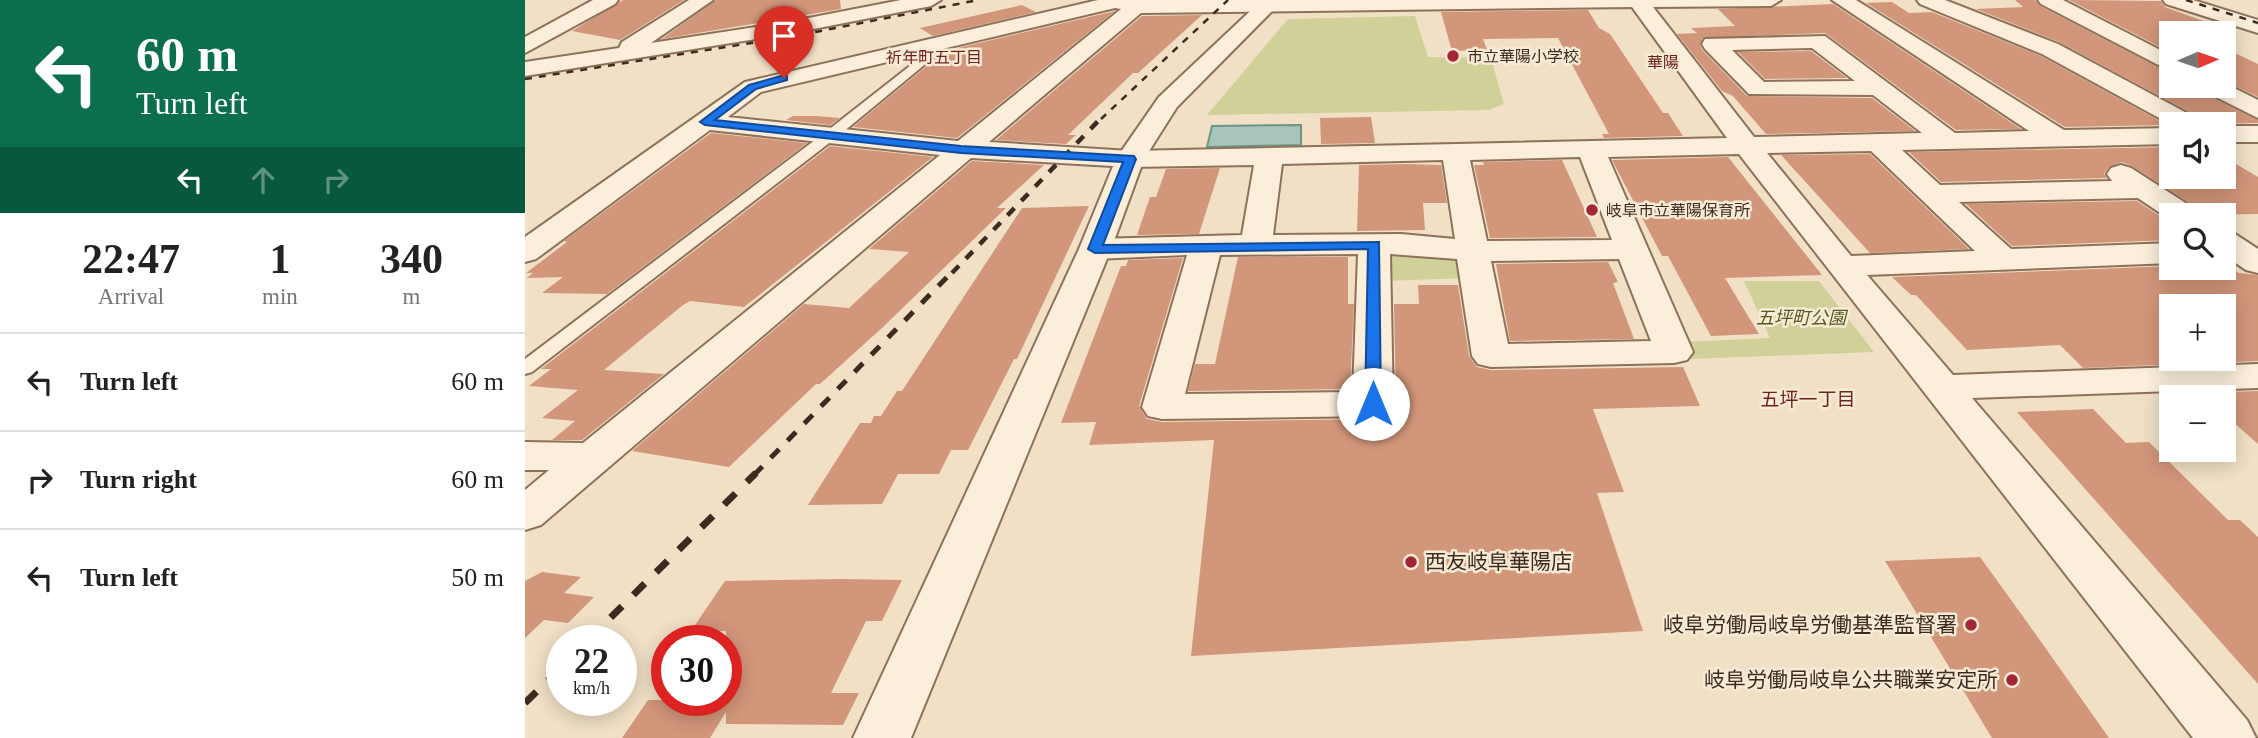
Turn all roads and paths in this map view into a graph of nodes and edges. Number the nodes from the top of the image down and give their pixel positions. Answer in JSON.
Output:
{"nodes":[{"id":1,"x":608,"y":0,"type":"edge"},
{"id":2,"x":703,"y":0,"type":"edge"},
{"id":3,"x":823,"y":0,"type":"edge"},
{"id":4,"x":931,"y":0,"type":"edge"},
{"id":5,"x":1752,"y":0,"type":"edge"},
{"id":6,"x":1771,"y":0,"type":"edge"},
{"id":7,"x":1842,"y":0,"type":"edge"},
{"id":8,"x":1927,"y":0,"type":"edge"},
{"id":9,"x":2048,"y":0,"type":"edge"},
{"id":10,"x":2173,"y":0,"type":"edge"},
{"id":11,"x":1637,"y":1,"type":"edge"},
{"id":12,"x":1136,"y":3,"type":"edge"},
{"id":13,"x":1270,"y":3,"type":"edge"},
{"id":14,"x":2258,"y":27,"type":"edge"},
{"id":15,"x":788,"y":29,"type":"junction"},
{"id":16,"x":947,"y":42,"type":"junction"},
{"id":17,"x":525,"y":46,"type":"edge"},
{"id":18,"x":617,"y":56,"type":"junction"},
{"id":19,"x":2159,"y":58,"type":"edge"},
{"id":20,"x":525,"y":69,"type":"edge"},
{"id":21,"x":1880,"y":88,"type":"junction"},
{"id":22,"x":2235,"y":98,"type":"edge"},
{"id":23,"x":2258,"y":110,"type":"edge"},
{"id":24,"x":2167,"y":112,"type":"edge"},
{"id":25,"x":705,"y":122,"type":"junction"},
{"id":26,"x":832,"y":134,"type":"junction"},
{"id":27,"x":2236,"y":134,"type":"edge"},
{"id":28,"x":2258,"y":134,"type":"edge"},
{"id":29,"x":2159,"y":135,"type":"edge"},
{"id":30,"x":2063,"y":138,"type":"junction"},
{"id":31,"x":1949,"y":141,"type":"junction"},
{"id":32,"x":1877,"y":142,"type":"junction"},
{"id":33,"x":1746,"y":145,"type":"junction"},
{"id":34,"x":961,"y":149,"type":"junction"},
{"id":35,"x":1591,"y":150,"type":"junction"},
{"id":36,"x":1455,"y":152,"type":"junction"},
{"id":37,"x":1270,"y":154,"type":"junction"},
{"id":38,"x":1130,"y":159,"type":"junction"},
{"id":39,"x":2144,"y":189,"type":"junction"},
{"id":40,"x":1932,"y":194,"type":"junction"},
{"id":41,"x":2166,"y":203,"type":"edge"},
{"id":42,"x":1374,"y":244,"type":"junction"},
{"id":43,"x":1206,"y":245,"type":"junction"},
{"id":44,"x":1256,"y":245,"type":"junction"},
{"id":45,"x":1095,"y":249,"type":"junction"},
{"id":46,"x":1632,"y":249,"type":"junction"},
{"id":47,"x":1473,"y":251,"type":"junction"},
{"id":48,"x":525,"y":252,"type":"edge"},
{"id":49,"x":2159,"y":253,"type":"edge"},
{"id":50,"x":2002,"y":259,"type":"junction"},
{"id":51,"x":1842,"y":265,"type":"junction"},
{"id":52,"x":525,"y":368,"type":"edge"},
{"id":53,"x":2258,"y":376,"type":"edge"},
{"id":54,"x":1943,"y":387,"type":"junction"},
{"id":55,"x":525,"y":456,"type":"edge"},
{"id":56,"x":593,"y":457,"type":"junction"},
{"id":57,"x":525,"y":514,"type":"edge"},
{"id":58,"x":882,"y":738,"type":"edge"},
{"id":59,"x":2227,"y":738,"type":"edge"}],
"edges":[{"from":1,"to":17,"type":"street"},
{"from":2,"to":18,"type":"street"},
{"from":3,"to":15,"type":"street"},
{"from":4,"to":15,"type":"street"},
{"from":5,"to":6,"type":"street"},
{"from":5,"to":11,"type":"street"},
{"from":7,"to":30,"type":"street"},
{"from":8,"to":24,"type":"street"},
{"from":9,"to":19,"type":"street"},
{"from":10,"to":14,"type":"street"},
{"from":11,"to":13,"type":"street"},
{"from":11,"to":33,"type":"street"},
{"from":12,"to":13,"type":"street"},
{"from":12,"to":16,"type":"street"},
{"from":12,"to":34,"type":"street"},
{"from":13,"to":38,"type":"street"},
{"from":15,"to":18,"type":"street"},
{"from":16,"to":25,"type":"street"},
{"from":16,"to":26,"type":"lane"},
{"from":18,"to":20,"type":"street"},
{"from":21,"to":21,"type":"street"},
{"from":21,"to":31,"type":"street"},
{"from":22,"to":23,"type":"street"},
{"from":25,"to":26,"type":"street"},
{"from":25,"to":48,"type":"street"},
{"from":26,"to":34,"type":"street"},
{"from":26,"to":52,"type":"lane"},
{"from":27,"to":28,"type":"street"},
{"from":29,"to":30,"type":"street"},
{"from":30,"to":31,"type":"street"},
{"from":30,"to":39,"type":"street"},
{"from":31,"to":32,"type":"street"},
{"from":32,"to":33,"type":"street"},
{"from":32,"to":40,"type":"street"},
{"from":33,"to":35,"type":"street"},
{"from":33,"to":51,"type":"street"},
{"from":34,"to":38,"type":"street"},
{"from":34,"to":56,"type":"street"},
{"from":35,"to":36,"type":"street"},
{"from":35,"to":46,"type":"street"},
{"from":36,"to":37,"type":"street"},
{"from":36,"to":47,"type":"street"},
{"from":37,"to":38,"type":"street"},
{"from":37,"to":44,"type":"street"},
{"from":38,"to":45,"type":"street"},
{"from":39,"to":40,"type":"street"},
{"from":39,"to":41,"type":"street"},
{"from":40,"to":50,"type":"street"},
{"from":42,"to":43,"type":"street"},
{"from":42,"to":44,"type":"street"},
{"from":42,"to":47,"type":"street"},
{"from":43,"to":44,"type":"street"},
{"from":43,"to":45,"type":"street"},
{"from":45,"to":58,"type":"street"},
{"from":46,"to":47,"type":"street"},
{"from":46,"to":47,"type":"street"},
{"from":49,"to":50,"type":"street"},
{"from":50,"to":51,"type":"street"},
{"from":51,"to":54,"type":"street"},
{"from":53,"to":54,"type":"street"},
{"from":54,"to":59,"type":"street"},
{"from":55,"to":56,"type":"street"},
{"from":56,"to":57,"type":"street"}]}
